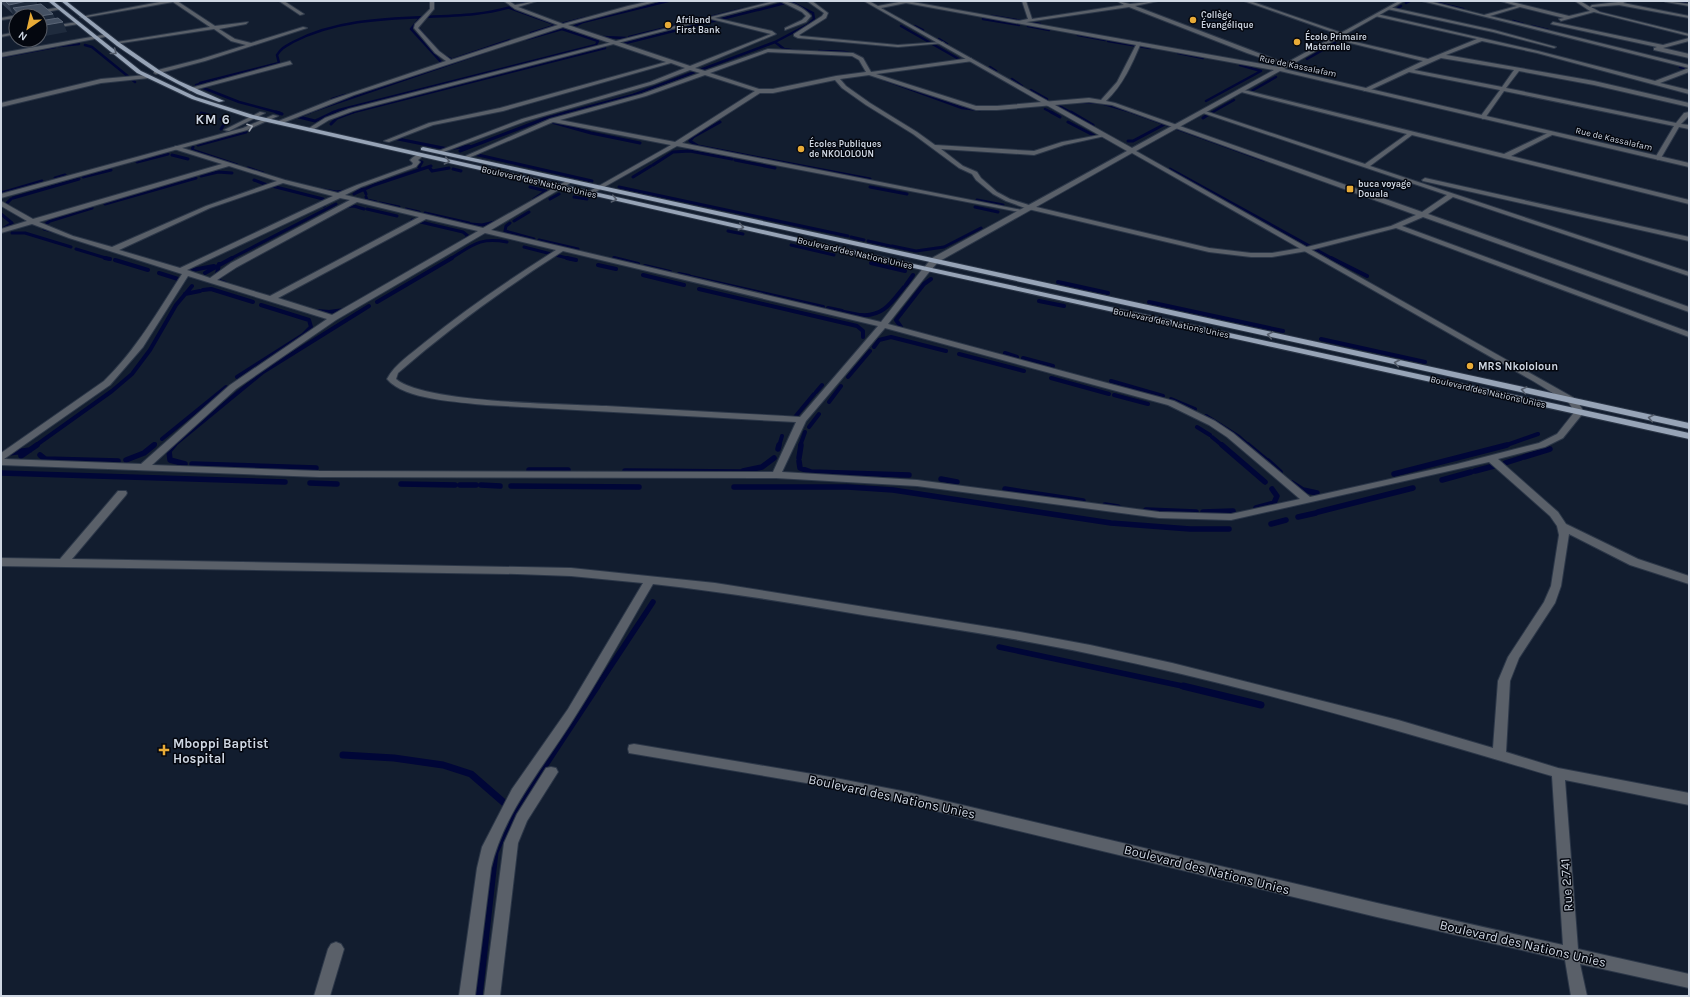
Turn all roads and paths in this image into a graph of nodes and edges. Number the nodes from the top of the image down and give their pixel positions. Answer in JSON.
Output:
{"nodes":[{"id":1,"x":50,"y":1,"type":"edge"},
{"id":2,"x":173,"y":1,"type":"edge"},
{"id":3,"x":281,"y":1,"type":"edge"},
{"id":4,"x":432,"y":1,"type":"edge"},
{"id":5,"x":524,"y":1,"type":"edge"},
{"id":6,"x":535,"y":1,"type":"edge"},
{"id":7,"x":658,"y":1,"type":"edge"},
{"id":8,"x":781,"y":1,"type":"edge"},
{"id":9,"x":809,"y":1,"type":"edge"},
{"id":10,"x":866,"y":1,"type":"edge"},
{"id":11,"x":1024,"y":1,"type":"edge"},
{"id":12,"x":1119,"y":1,"type":"edge"},
{"id":13,"x":1156,"y":1,"type":"edge"},
{"id":14,"x":1246,"y":1,"type":"edge"},
{"id":15,"x":1402,"y":1,"type":"edge"},
{"id":16,"x":1424,"y":1,"type":"edge"},
{"id":17,"x":1503,"y":1,"type":"edge"},
{"id":18,"x":1577,"y":1,"type":"edge"},
{"id":19,"x":1581,"y":1,"type":"edge"},
{"id":20,"x":1625,"y":1,"type":"edge"},
{"id":21,"x":1666,"y":1,"type":"edge"},
{"id":22,"x":903,"y":2,"type":"edge"},
{"id":23,"x":510,"y":4,"type":"edge"},
{"id":24,"x":1520,"y":4,"type":"edge"},
{"id":25,"x":1619,"y":4,"type":"junction"},
{"id":26,"x":1687,"y":4,"type":"edge"},
{"id":27,"x":61,"y":5,"type":"edge"},
{"id":28,"x":1128,"y":5,"type":"junction"},
{"id":29,"x":878,"y":7,"type":"junction"},
{"id":30,"x":1389,"y":8,"type":"junction"},
{"id":31,"x":1593,"y":8,"type":"junction"},
{"id":32,"x":302,"y":14,"type":"dead end"},
{"id":33,"x":1377,"y":15,"type":"junction"},
{"id":34,"x":1675,"y":15,"type":"junction"},
{"id":35,"x":82,"y":16,"type":"junction"},
{"id":36,"x":1483,"y":16,"type":"junction"},
{"id":37,"x":1689,"y":17,"type":"edge"},
{"id":38,"x":1,"y":18,"type":"edge"},
{"id":39,"x":713,"y":18,"type":"junction"},
{"id":40,"x":1567,"y":18,"type":"junction"},
{"id":41,"x":1030,"y":20,"type":"junction"},
{"id":42,"x":1020,"y":22,"type":"junction"},
{"id":43,"x":77,"y":23,"type":"junction"},
{"id":44,"x":246,"y":23,"type":"dead end"},
{"id":45,"x":1553,"y":23,"type":"junction"},
{"id":46,"x":565,"y":26,"type":"junction"},
{"id":47,"x":215,"y":27,"type":"junction"},
{"id":48,"x":48,"y":28,"type":"edge"},
{"id":49,"x":305,"y":28,"type":"dead end"},
{"id":50,"x":787,"y":29,"type":"dead end"},
{"id":51,"x":1537,"y":29,"type":"junction"},
{"id":52,"x":1343,"y":34,"type":"junction"},
{"id":53,"x":1689,"y":34,"type":"edge"},
{"id":54,"x":108,"y":36,"type":"junction"},
{"id":55,"x":96,"y":38,"type":"junction"},
{"id":56,"x":1336,"y":38,"type":"junction"},
{"id":57,"x":1482,"y":39,"type":"junction"},
{"id":58,"x":1577,"y":39,"type":"junction"},
{"id":59,"x":1689,"y":39,"type":"edge"},
{"id":60,"x":117,"y":43,"type":"junction"},
{"id":61,"x":614,"y":43,"type":"junction"},
{"id":62,"x":942,"y":43,"type":"junction"},
{"id":63,"x":1138,"y":43,"type":"junction"},
{"id":64,"x":1565,"y":43,"type":"dead end"},
{"id":65,"x":251,"y":45,"type":"junction"},
{"id":66,"x":1559,"y":45,"type":"dead end"},
{"id":67,"x":1554,"y":47,"type":"junction"},
{"id":68,"x":1660,"y":48,"type":"junction"},
{"id":69,"x":1538,"y":52,"type":"junction"},
{"id":70,"x":1644,"y":55,"type":"junction"},
{"id":71,"x":1,"y":56,"type":"edge"},
{"id":72,"x":1441,"y":56,"type":"junction"},
{"id":73,"x":1689,"y":56,"type":"edge"},
{"id":74,"x":971,"y":60,"type":"junction"},
{"id":75,"x":1428,"y":61,"type":"junction"},
{"id":76,"x":451,"y":62,"type":"junction"},
{"id":77,"x":670,"y":62,"type":"junction"},
{"id":78,"x":290,"y":63,"type":"dead end"},
{"id":79,"x":1287,"y":65,"type":"junction"},
{"id":80,"x":691,"y":68,"type":"junction"},
{"id":81,"x":1689,"y":68,"type":"edge"},
{"id":82,"x":1279,"y":69,"type":"junction"},
{"id":83,"x":1408,"y":70,"type":"junction"},
{"id":84,"x":1517,"y":70,"type":"junction"},
{"id":85,"x":156,"y":72,"type":"junction"},
{"id":86,"x":704,"y":73,"type":"junction"},
{"id":87,"x":870,"y":74,"type":"junction"},
{"id":88,"x":147,"y":76,"type":"junction"},
{"id":89,"x":836,"y":78,"type":"junction"},
{"id":90,"x":1655,"y":83,"type":"junction"},
{"id":91,"x":190,"y":89,"type":"junction"},
{"id":92,"x":1366,"y":90,"type":"junction"},
{"id":93,"x":1503,"y":90,"type":"junction"},
{"id":94,"x":759,"y":91,"type":"junction"},
{"id":95,"x":1240,"y":91,"type":"junction"},
{"id":96,"x":1689,"y":92,"type":"edge"},
{"id":97,"x":1046,"y":102,"type":"junction"},
{"id":98,"x":1103,"y":102,"type":"junction"},
{"id":99,"x":1,"y":105,"type":"edge"},
{"id":100,"x":1689,"y":105,"type":"edge"},
{"id":101,"x":1203,"y":112,"type":"junction"},
{"id":102,"x":262,"y":113,"type":"junction"},
{"id":103,"x":1688,"y":114,"type":"edge"},
{"id":104,"x":252,"y":117,"type":"junction"},
{"id":105,"x":1484,"y":117,"type":"junction"},
{"id":106,"x":287,"y":119,"type":"junction"},
{"id":107,"x":265,"y":120,"type":"junction"},
{"id":108,"x":276,"y":120,"type":"junction"},
{"id":109,"x":552,"y":120,"type":"junction"},
{"id":110,"x":1677,"y":125,"type":"junction"},
{"id":111,"x":1176,"y":126,"type":"junction"},
{"id":112,"x":1689,"y":127,"type":"edge"},
{"id":113,"x":313,"y":128,"type":"junction"},
{"id":114,"x":1412,"y":133,"type":"junction"},
{"id":115,"x":1552,"y":133,"type":"junction"},
{"id":116,"x":1103,"y":135,"type":"junction"},
{"id":117,"x":207,"y":139,"type":"junction"},
{"id":118,"x":386,"y":141,"type":"junction"},
{"id":119,"x":675,"y":145,"type":"junction"},
{"id":120,"x":934,"y":147,"type":"junction"},
{"id":121,"x":176,"y":148,"type":"junction"},
{"id":122,"x":1132,"y":151,"type":"junction"},
{"id":123,"x":439,"y":152,"type":"junction"},
{"id":124,"x":421,"y":155,"type":"junction"},
{"id":125,"x":1506,"y":156,"type":"junction"},
{"id":126,"x":464,"y":158,"type":"junction"},
{"id":127,"x":1658,"y":158,"type":"junction"},
{"id":128,"x":227,"y":165,"type":"junction"},
{"id":129,"x":1689,"y":165,"type":"edge"},
{"id":130,"x":1366,"y":166,"type":"junction"},
{"id":131,"x":1397,"y":176,"type":"junction"},
{"id":132,"x":283,"y":181,"type":"junction"},
{"id":133,"x":570,"y":181,"type":"junction"},
{"id":134,"x":560,"y":187,"type":"junction"},
{"id":135,"x":600,"y":188,"type":"junction"},
{"id":136,"x":590,"y":193,"type":"junction"},
{"id":137,"x":1452,"y":195,"type":"junction"},
{"id":138,"x":1,"y":196,"type":"edge"},
{"id":139,"x":339,"y":196,"type":"junction"},
{"id":140,"x":356,"y":200,"type":"junction"},
{"id":141,"x":1689,"y":202,"type":"edge"},
{"id":142,"x":1,"y":203,"type":"edge"},
{"id":143,"x":1030,"y":208,"type":"junction"},
{"id":144,"x":1022,"y":212,"type":"junction"},
{"id":145,"x":1422,"y":215,"type":"junction"},
{"id":146,"x":424,"y":217,"type":"junction"},
{"id":147,"x":33,"y":222,"type":"junction"},
{"id":148,"x":1396,"y":226,"type":"junction"},
{"id":149,"x":1,"y":231,"type":"edge"},
{"id":150,"x":486,"y":231,"type":"junction"},
{"id":151,"x":1689,"y":239,"type":"edge"},
{"id":152,"x":1307,"y":249,"type":"junction"},
{"id":153,"x":112,"y":250,"type":"junction"},
{"id":154,"x":562,"y":250,"type":"junction"},
{"id":155,"x":936,"y":260,"type":"junction"},
{"id":156,"x":927,"y":269,"type":"junction"},
{"id":157,"x":183,"y":272,"type":"junction"},
{"id":158,"x":1689,"y":274,"type":"edge"},
{"id":159,"x":210,"y":281,"type":"junction"},
{"id":160,"x":271,"y":299,"type":"junction"},
{"id":161,"x":1689,"y":310,"type":"edge"},
{"id":162,"x":333,"y":318,"type":"junction"},
{"id":163,"x":883,"y":325,"type":"junction"},
{"id":164,"x":1689,"y":335,"type":"edge"},
{"id":165,"x":1420,"y":368,"type":"junction"},
{"id":166,"x":1420,"y":377,"type":"junction"},
{"id":167,"x":1573,"y":401,"type":"junction"},
{"id":168,"x":1578,"y":412,"type":"junction"},
{"id":169,"x":802,"y":420,"type":"junction"},
{"id":170,"x":1689,"y":426,"type":"edge"},
{"id":171,"x":1689,"y":436,"type":"edge"},
{"id":172,"x":1,"y":457,"type":"edge"},
{"id":173,"x":1491,"y":458,"type":"junction"},
{"id":174,"x":1,"y":462,"type":"edge"},
{"id":175,"x":144,"y":466,"type":"junction"},
{"id":176,"x":776,"y":475,"type":"junction"},
{"id":177,"x":122,"y":493,"type":"dead end"},
{"id":178,"x":1307,"y":500,"type":"junction"},
{"id":179,"x":1562,"y":526,"type":"junction"},
{"id":180,"x":1,"y":562,"type":"edge"},
{"id":181,"x":63,"y":563,"type":"junction"},
{"id":182,"x":650,"y":580,"type":"junction"},
{"id":183,"x":1689,"y":580,"type":"edge"},
{"id":184,"x":634,"y":749,"type":"dead end"},
{"id":185,"x":1499,"y":755,"type":"junction"},
{"id":186,"x":551,"y":772,"type":"dead end"},
{"id":187,"x":1558,"y":773,"type":"junction"},
{"id":188,"x":1689,"y":799,"type":"edge"},
{"id":189,"x":336,"y":949,"type":"dead end"},
{"id":190,"x":1571,"y":954,"type":"junction"},
{"id":191,"x":1689,"y":982,"type":"edge"},
{"id":192,"x":322,"y":996,"type":"edge"},
{"id":193,"x":467,"y":996,"type":"edge"},
{"id":194,"x":492,"y":996,"type":"edge"},
{"id":195,"x":1578,"y":996,"type":"edge"}],
"edges":[{"from":1,"to":27,"type":"main road","name":"Boulevard des Nations Unies"},
{"from":2,"to":35,"type":"street"},
{"from":2,"to":47,"type":"street"},
{"from":3,"to":32,"type":"street"},
{"from":4,"to":76,"type":"street"},
{"from":5,"to":23,"type":"street"},
{"from":6,"to":23,"type":"street"},
{"from":7,"to":46,"type":"street"},
{"from":8,"to":39,"type":"street"},
{"from":8,"to":50,"type":"street"},
{"from":9,"to":62,"type":"street"},
{"from":10,"to":29,"type":"street"},
{"from":11,"to":41,"type":"street"},
{"from":12,"to":28,"type":"street"},
{"from":13,"to":28,"type":"street"},
{"from":14,"to":52,"type":"street"},
{"from":15,"to":30,"type":"street"},
{"from":16,"to":36,"type":"street"},
{"from":17,"to":24,"type":"street"},
{"from":18,"to":31,"type":"street"},
{"from":19,"to":31,"type":"street"},
{"from":20,"to":25,"type":"street"},
{"from":21,"to":26,"type":"street"},
{"from":22,"to":29,"type":"street"},
{"from":22,"to":42,"type":"street","name":"Rue de Kassalafam"},
{"from":23,"to":46,"type":"street"},
{"from":24,"to":36,"type":"street"},
{"from":24,"to":40,"type":"street"},
{"from":25,"to":31,"type":"street"},
{"from":25,"to":34,"type":"street"},
{"from":26,"to":34,"type":"street"},
{"from":27,"to":35,"type":"main road","name":"Boulevard des Nations Unies"},
{"from":27,"to":38,"type":"street"},
{"from":27,"to":43,"type":"main road","name":"Boulevard des Nations Unies"},
{"from":28,"to":41,"type":"street"},
{"from":28,"to":79,"type":"street"},
{"from":29,"to":62,"type":"street"},
{"from":30,"to":33,"type":"street"},
{"from":30,"to":67,"type":"street"},
{"from":31,"to":40,"type":"street"},
{"from":31,"to":53,"type":"street"},
{"from":33,"to":52,"type":"street"},
{"from":33,"to":57,"type":"street"},
{"from":34,"to":37,"type":"street"},
{"from":35,"to":54,"type":"main road","name":"Boulevard des Nations Unies"},
{"from":36,"to":51,"type":"street"},
{"from":39,"to":61,"type":"street"},
{"from":39,"to":80,"type":"street"},
{"from":40,"to":45,"type":"street"},
{"from":41,"to":42,"type":"street"},
{"from":42,"to":63,"type":"street","name":"Rue de Kassalafam"},
{"from":43,"to":48,"type":"street"},
{"from":43,"to":55,"type":"main road","name":"Boulevard des Nations Unies"},
{"from":44,"to":47,"type":"street"},
{"from":45,"to":51,"type":"street"},
{"from":45,"to":68,"type":"street"},
{"from":46,"to":61,"type":"street"},
{"from":46,"to":76,"type":"street"},
{"from":47,"to":60,"type":"street"},
{"from":47,"to":65,"type":"street"},
{"from":49,"to":65,"type":"street"},
{"from":51,"to":58,"type":"street"},
{"from":52,"to":56,"type":"street"},
{"from":54,"to":55,"type":"street"},
{"from":54,"to":60,"type":"main road","name":"Boulevard des Nations Unies"},
{"from":55,"to":71,"type":"street"},
{"from":55,"to":88,"type":"main road","name":"Boulevard des Nations Unies","one_way":true},
{"from":56,"to":75,"type":"street"},
{"from":56,"to":79,"type":"street"},
{"from":57,"to":69,"type":"street"},
{"from":57,"to":72,"type":"street"},
{"from":58,"to":64,"type":"street"},
{"from":58,"to":70,"type":"street"},
{"from":59,"to":68,"type":"street"},
{"from":60,"to":85,"type":"main road","name":"Boulevard des Nations Unies"},
{"from":61,"to":77,"type":"street"},
{"from":61,"to":113,"type":"street"},
{"from":62,"to":74,"type":"street"},
{"from":63,"to":82,"type":"street","name":"Rue de Kassalafam"},
{"from":63,"to":98,"type":"street"},
{"from":65,"to":85,"type":"street"},
{"from":66,"to":67,"type":"street"},
{"from":67,"to":69,"type":"street"},
{"from":68,"to":70,"type":"street"},
{"from":68,"to":73,"type":"street"},
{"from":69,"to":90,"type":"street"},
{"from":70,"to":81,"type":"street"},
{"from":72,"to":75,"type":"street"},
{"from":72,"to":84,"type":"street"},
{"from":74,"to":87,"type":"street"},
{"from":74,"to":97,"type":"street"},
{"from":75,"to":83,"type":"street"},
{"from":76,"to":106,"type":"street"},
{"from":77,"to":80,"type":"street"},
{"from":77,"to":118,"type":"street"},
{"from":78,"to":91,"type":"street"},
{"from":79,"to":82,"type":"street"},
{"from":80,"to":86,"type":"street"},
{"from":80,"to":123,"type":"street"},
{"from":81,"to":90,"type":"street"},
{"from":82,"to":92,"type":"street","name":"Rue de Kassalafam"},
{"from":82,"to":95,"type":"street"},
{"from":83,"to":92,"type":"street"},
{"from":83,"to":93,"type":"street"},
{"from":84,"to":93,"type":"street"},
{"from":84,"to":100,"type":"street"},
{"from":85,"to":91,"type":"main road","name":"Boulevard des Nations Unies"},
{"from":86,"to":87,"type":"street"},
{"from":86,"to":94,"type":"street"},
{"from":86,"to":109,"type":"street"},
{"from":87,"to":89,"type":"street"},
{"from":87,"to":97,"type":"street"},
{"from":88,"to":99,"type":"street"},
{"from":88,"to":104,"type":"main road","name":"Boulevard des Nations Unies"},
{"from":89,"to":94,"type":"street"},
{"from":89,"to":120,"type":"street"},
{"from":90,"to":96,"type":"street"},
{"from":91,"to":102,"type":"main road","name":"Boulevard des Nations Unies"},
{"from":92,"to":105,"type":"street","name":"Rue de Kassalafam"},
{"from":93,"to":105,"type":"street"},
{"from":93,"to":110,"type":"street"},
{"from":94,"to":119,"type":"street"},
{"from":95,"to":101,"type":"street"},
{"from":95,"to":114,"type":"street"},
{"from":97,"to":98,"type":"street"},
{"from":97,"to":116,"type":"street"},
{"from":98,"to":111,"type":"street"},
{"from":101,"to":111,"type":"street"},
{"from":101,"to":130,"type":"street"},
{"from":102,"to":104,"type":"street"},
{"from":102,"to":108,"type":"main road","name":"Boulevard des Nations Unies"},
{"from":103,"to":110,"type":"street"},
{"from":104,"to":107,"type":"main road","name":"Boulevard des Nations Unies"},
{"from":104,"to":117,"type":"street"},
{"from":105,"to":115,"type":"street","name":"Rue de Kassalafam"},
{"from":106,"to":108,"type":"main road","name":"Boulevard des Nations Unies"},
{"from":106,"to":113,"type":"main road","name":"Boulevard des Nations Unies"},
{"from":107,"to":108,"type":"main road","name":"Boulevard des Nations Unies"},
{"from":117,"to":107,"type":"street","one_way":true},
{"from":108,"to":113,"type":"main road","name":"Boulevard des Nations Unies"},
{"from":109,"to":119,"type":"street"},
{"from":109,"to":126,"type":"street"},
{"from":110,"to":112,"type":"street"},
{"from":110,"to":127,"type":"street"},
{"from":111,"to":122,"type":"street"},
{"from":111,"to":145,"type":"street"},
{"from":113,"to":118,"type":"main road","name":"Boulevard des Nations Unies"},
{"from":113,"to":124,"type":"main road","name":"Boulevard des Nations Unies"},
{"from":114,"to":125,"type":"street"},
{"from":114,"to":130,"type":"street"},
{"from":115,"to":125,"type":"street"},
{"from":115,"to":127,"type":"street","name":"Rue de Kassalafam"},
{"from":116,"to":120,"type":"street"},
{"from":116,"to":122,"type":"street"},
{"from":117,"to":121,"type":"street"},
{"from":118,"to":123,"type":"main road","name":"Boulevard des Nations Unies"},
{"from":119,"to":135,"type":"street"},
{"from":119,"to":144,"type":"street"},
{"from":120,"to":143,"type":"street"},
{"from":121,"to":128,"type":"street"},
{"from":121,"to":138,"type":"street"},
{"from":122,"to":143,"type":"street"},
{"from":122,"to":152,"type":"street"},
{"from":123,"to":126,"type":"main road","name":"Boulevard des Nations Unies"},
{"from":124,"to":134,"type":"main road","name":"Boulevard des Nations Unies","one_way":true},
{"from":124,"to":139,"type":"street"},
{"from":125,"to":141,"type":"street"},
{"from":126,"to":133,"type":"main road","name":"Boulevard des Nations Unies"},
{"from":127,"to":129,"type":"street","name":"Rue de Kassalafam"},
{"from":128,"to":132,"type":"street"},
{"from":128,"to":147,"type":"street"},
{"from":130,"to":131,"type":"street"},
{"from":131,"to":137,"type":"street"},
{"from":131,"to":151,"type":"street"},
{"from":132,"to":139,"type":"street"},
{"from":132,"to":153,"type":"street"},
{"from":133,"to":134,"type":"street"},
{"from":133,"to":135,"type":"main road","name":"Boulevard des Nations Unies"},
{"from":134,"to":136,"type":"main road","name":"Boulevard des Nations Unies"},
{"from":134,"to":150,"type":"street"},
{"from":135,"to":136,"type":"street"},
{"from":135,"to":155,"type":"main road","name":"Boulevard des Nations Unies"},
{"from":136,"to":156,"type":"main road","name":"Boulevard des Nations Unies","one_way":true},
{"from":137,"to":145,"type":"street"},
{"from":137,"to":158,"type":"street"},
{"from":139,"to":140,"type":"street"},
{"from":139,"to":157,"type":"street"},
{"from":140,"to":146,"type":"street"},
{"from":140,"to":159,"type":"street"},
{"from":142,"to":147,"type":"street"},
{"from":143,"to":144,"type":"street"},
{"from":143,"to":152,"type":"street"},
{"from":144,"to":155,"type":"street"},
{"from":145,"to":148,"type":"street"},
{"from":145,"to":161,"type":"street"},
{"from":146,"to":150,"type":"street"},
{"from":146,"to":160,"type":"street"},
{"from":147,"to":149,"type":"street"},
{"from":147,"to":153,"type":"street"},
{"from":148,"to":152,"type":"street"},
{"from":148,"to":164,"type":"street"},
{"from":150,"to":154,"type":"street"},
{"from":150,"to":162,"type":"street"},
{"from":152,"to":167,"type":"street"},
{"from":153,"to":157,"type":"street"},
{"from":154,"to":163,"type":"street"},
{"from":154,"to":169,"type":"street"},
{"from":155,"to":156,"type":"street"},
{"from":165,"to":155,"type":"main road","name":"Boulevard des Nations Unies","one_way":true},
{"from":156,"to":163,"type":"street"},
{"from":156,"to":166,"type":"main road","name":"Boulevard des Nations Unies"},
{"from":157,"to":159,"type":"street"},
{"from":157,"to":172,"type":"street"},
{"from":159,"to":160,"type":"street"},
{"from":160,"to":162,"type":"street"},
{"from":162,"to":175,"type":"street"},
{"from":163,"to":169,"type":"street"},
{"from":163,"to":178,"type":"street"},
{"from":165,"to":166,"type":"main road"},
{"from":167,"to":165,"type":"main road","name":"Boulevard des Nations Unies","one_way":true},
{"from":166,"to":168,"type":"main road","name":"Boulevard des Nations Unies"},
{"from":167,"to":168,"type":"street"},
{"from":170,"to":167,"type":"main road","name":"Boulevard des Nations Unies","one_way":true},
{"from":168,"to":171,"type":"main road","name":"Boulevard des Nations Unies"},
{"from":168,"to":173,"type":"street"},
{"from":169,"to":176,"type":"street"},
{"from":173,"to":178,"type":"street"},
{"from":173,"to":179,"type":"street"},
{"from":174,"to":175,"type":"street"},
{"from":175,"to":176,"type":"street"},
{"from":176,"to":178,"type":"street"},
{"from":177,"to":181,"type":"street"},
{"from":179,"to":183,"type":"street"},
{"from":179,"to":185,"type":"street"},
{"from":180,"to":181,"type":"street"},
{"from":181,"to":182,"type":"street"},
{"from":182,"to":185,"type":"street"},
{"from":182,"to":193,"type":"street"},
{"from":184,"to":190,"type":"street","name":"Boulevard des Nations Unies"},
{"from":185,"to":187,"type":"street"},
{"from":186,"to":194,"type":"street"},
{"from":187,"to":188,"type":"street"},
{"from":187,"to":190,"type":"street","name":"Rue 2.741"},
{"from":189,"to":192,"type":"street"},
{"from":190,"to":191,"type":"street","name":"Boulevard des Nations Unies"},
{"from":190,"to":195,"type":"street","name":"Rue 2.741"}]}
